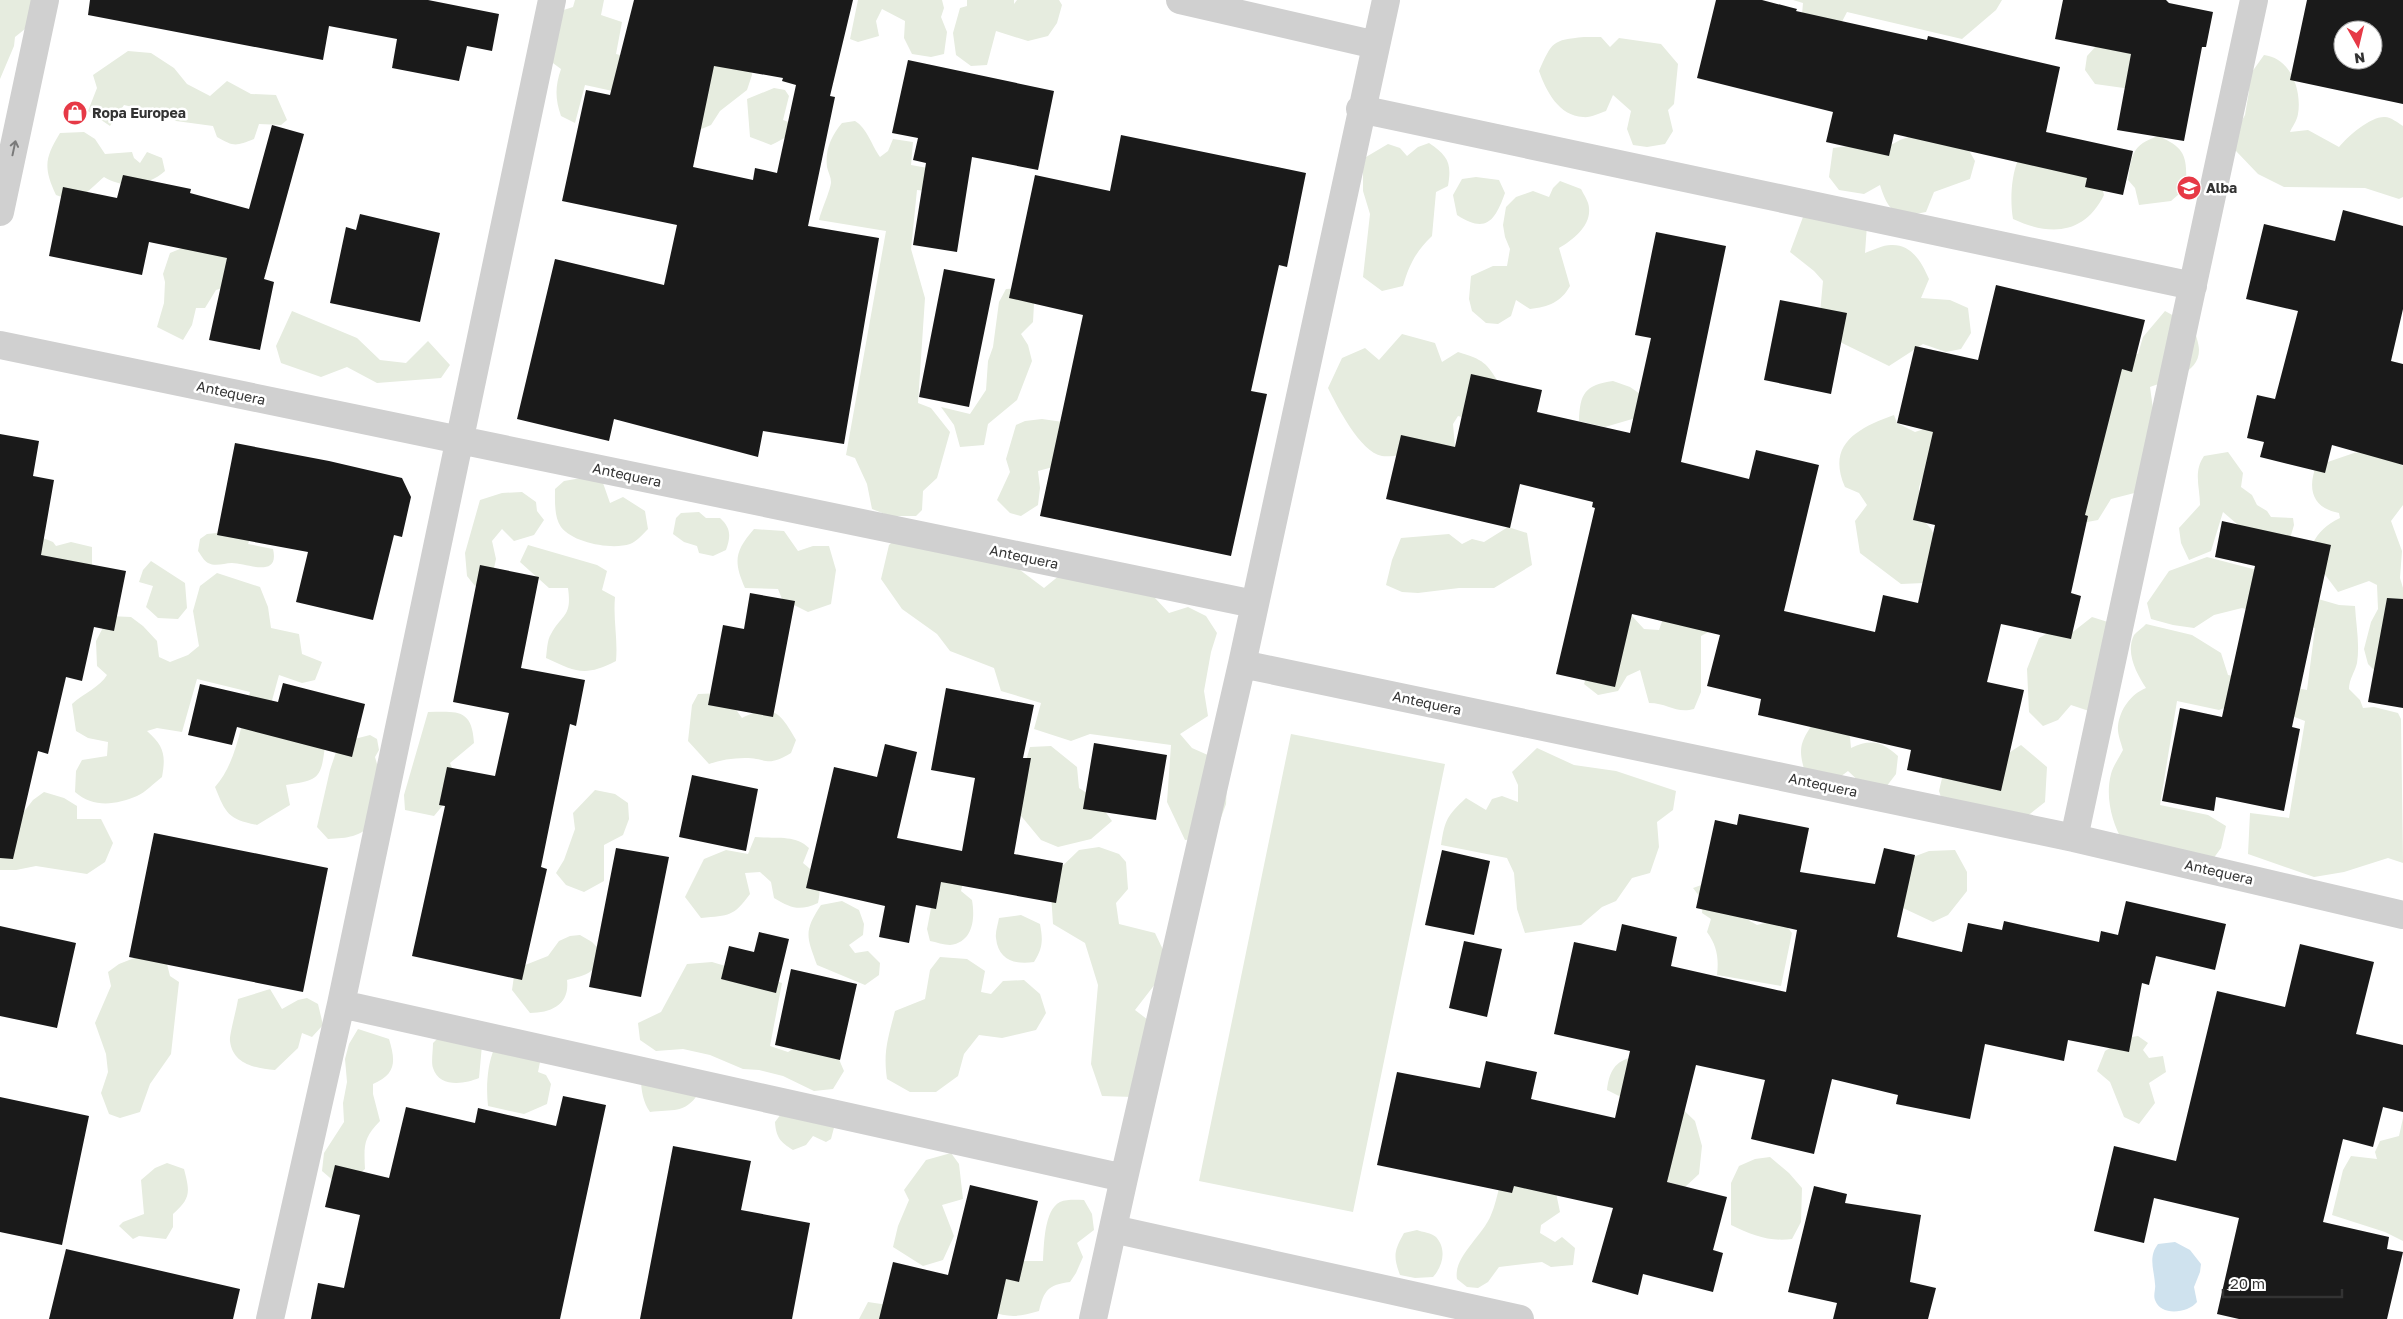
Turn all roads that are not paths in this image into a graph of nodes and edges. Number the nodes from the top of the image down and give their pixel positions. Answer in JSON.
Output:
{"nodes":[{"id":1,"x":45,"y":0,"type":"edge"},
{"id":2,"x":552,"y":0,"type":"edge"},
{"id":3,"x":1180,"y":0,"type":"edge"},
{"id":4,"x":1386,"y":0,"type":"edge"},
{"id":5,"x":2254,"y":0,"type":"edge"},
{"id":6,"x":1376,"y":45,"type":"junction"},
{"id":7,"x":1360,"y":109,"type":"junction"},
{"id":8,"x":0,"y":212,"type":"edge"},
{"id":9,"x":2193,"y":286,"type":"junction"},
{"id":10,"x":0,"y":346,"type":"edge"},
{"id":11,"x":458,"y":440,"type":"junction"},
{"id":12,"x":1254,"y":604,"type":"junction"},
{"id":13,"x":1242,"y":664,"type":"junction"},
{"id":14,"x":2074,"y":838,"type":"junction"},
{"id":15,"x":2403,"y":916,"type":"edge"},
{"id":16,"x":341,"y":1004,"type":"junction"},
{"id":17,"x":1124,"y":1178,"type":"junction"},
{"id":18,"x":1113,"y":1229,"type":"junction"},
{"id":19,"x":270,"y":1319,"type":"edge"},
{"id":20,"x":1093,"y":1319,"type":"edge"},
{"id":21,"x":1520,"y":1319,"type":"edge"}],
"edges":[{"from":8,"to":1,"type":"street","one_way":true},
{"from":2,"to":11,"type":"street"},
{"from":3,"to":6,"type":"street"},
{"from":4,"to":6,"type":"street"},
{"from":5,"to":9,"type":"street"},
{"from":6,"to":7,"type":"street"},
{"from":7,"to":9,"type":"street"},
{"from":7,"to":12,"type":"street"},
{"from":9,"to":14,"type":"street"},
{"from":10,"to":11,"type":"street","name":"Antequera"},
{"from":11,"to":12,"type":"street","name":"Antequera"},
{"from":11,"to":16,"type":"street"},
{"from":12,"to":13,"type":"street"},
{"from":13,"to":14,"type":"street","name":"Antequera"},
{"from":13,"to":17,"type":"street"},
{"from":14,"to":15,"type":"street","name":"Antequera"},
{"from":16,"to":17,"type":"street"},
{"from":16,"to":19,"type":"street"},
{"from":17,"to":18,"type":"street"},
{"from":18,"to":20,"type":"street"},
{"from":18,"to":21,"type":"street"}]}
